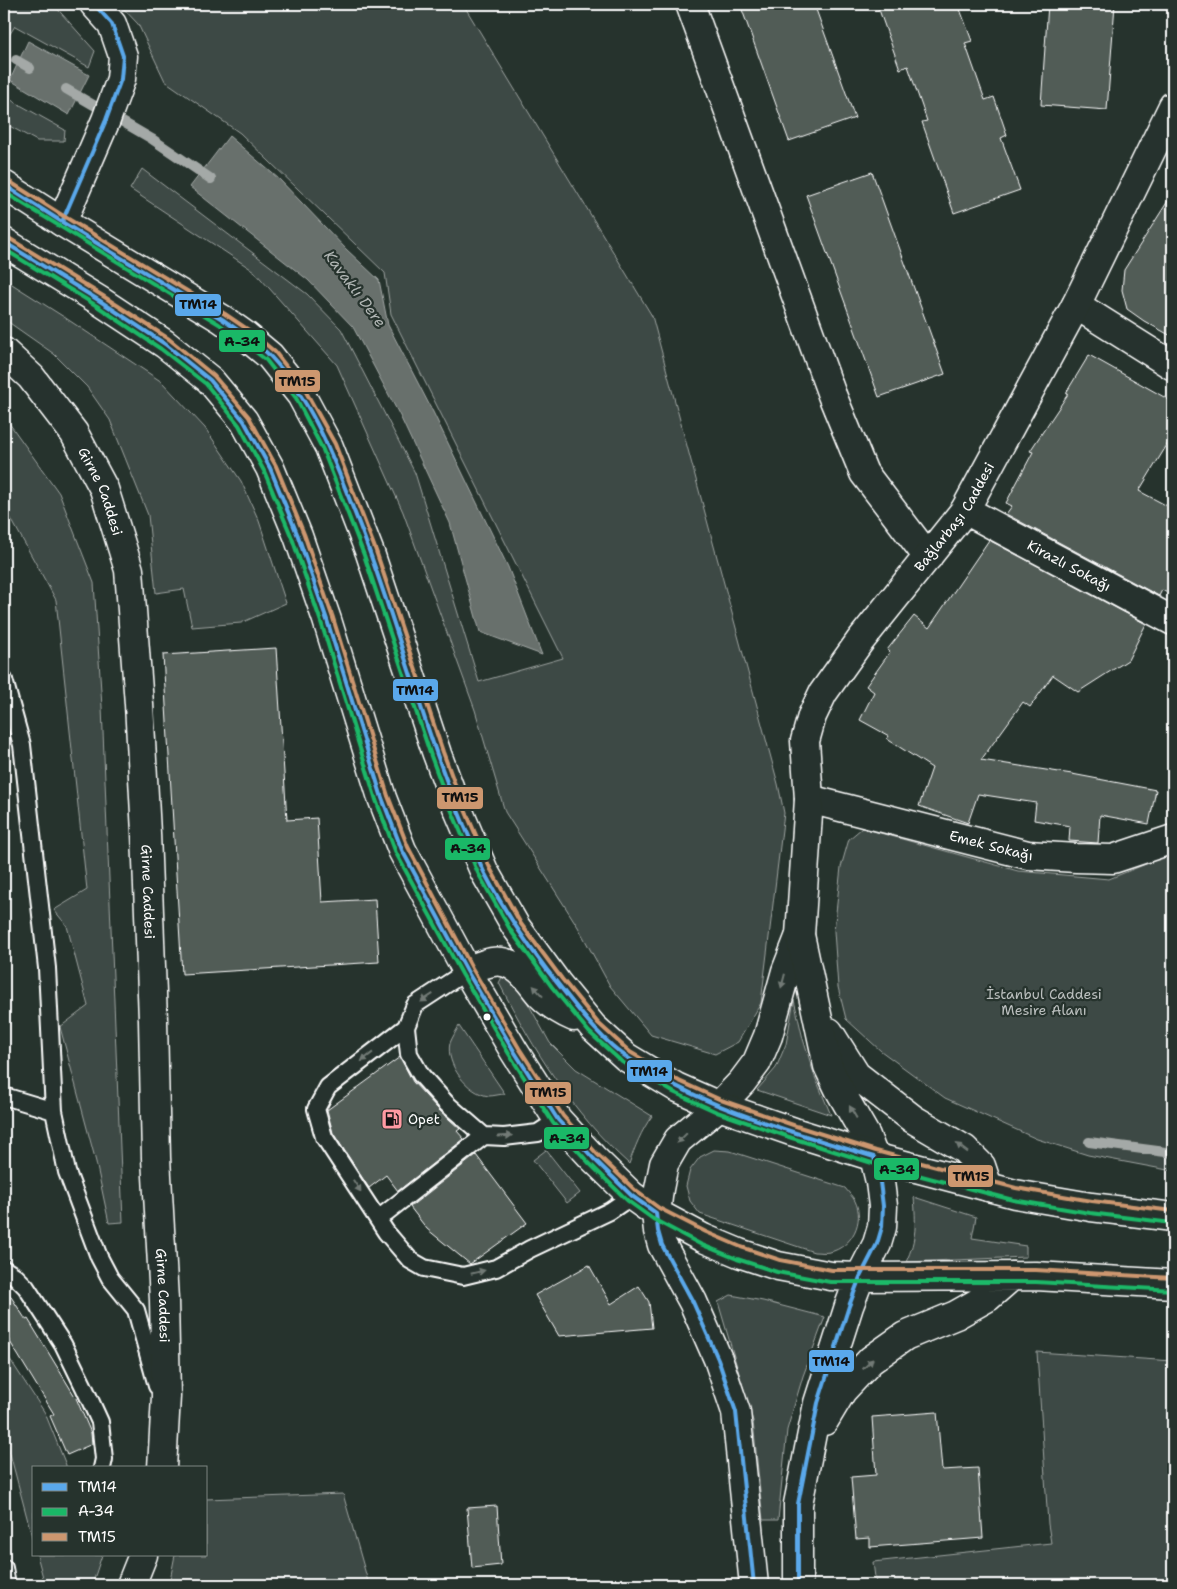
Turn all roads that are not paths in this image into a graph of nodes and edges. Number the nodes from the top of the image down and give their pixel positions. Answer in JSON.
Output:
{"nodes":[{"id":1,"x":94,"y":4,"type":"edge"},
{"id":2,"x":690,"y":4,"type":"edge"},
{"id":3,"x":1173,"y":106,"type":"edge"},
{"id":4,"x":4,"y":184,"type":"edge"},
{"id":5,"x":62,"y":222,"type":"junction"},
{"id":6,"x":4,"y":242,"type":"edge"},
{"id":7,"x":1076,"y":305,"type":"junction"},
{"id":8,"x":4,"y":352,"type":"edge"},
{"id":9,"x":1173,"y":366,"type":"edge"},
{"id":10,"x":965,"y":510,"type":"junction"},
{"id":11,"x":928,"y":557,"type":"junction"},
{"id":12,"x":1173,"y":621,"type":"edge"},
{"id":13,"x":4,"y":680,"type":"edge"},
{"id":14,"x":809,"y":798,"type":"junction"},
{"id":15,"x":1173,"y":839,"type":"edge"},
{"id":16,"x":800,"y":935,"type":"junction"},
{"id":17,"x":467,"y":971,"type":"junction"},
{"id":18,"x":819,"y":1017,"type":"junction"},
{"id":19,"x":406,"y":1027,"type":"junction"},
{"id":20,"x":593,"y":1027,"type":"junction"},
{"id":21,"x":4,"y":1096,"type":"edge"},
{"id":22,"x":719,"y":1106,"type":"junction"},
{"id":23,"x":54,"y":1111,"type":"junction"},
{"id":24,"x":558,"y":1120,"type":"junction"},
{"id":25,"x":484,"y":1136,"type":"junction"},
{"id":26,"x":874,"y":1156,"type":"junction"},
{"id":27,"x":988,"y":1187,"type":"junction"},
{"id":28,"x":632,"y":1196,"type":"junction"},
{"id":29,"x":656,"y":1213,"type":"junction"},
{"id":30,"x":1173,"y":1217,"type":"edge"},
{"id":31,"x":378,"y":1219,"type":"junction"},
{"id":32,"x":4,"y":1269,"type":"edge"},
{"id":33,"x":1012,"y":1276,"type":"junction"},
{"id":34,"x":860,"y":1278,"type":"junction"},
{"id":35,"x":1173,"y":1284,"type":"edge"},
{"id":36,"x":165,"y":1414,"type":"junction"},
{"id":37,"x":809,"y":1446,"type":"junction"},
{"id":38,"x":102,"y":1466,"type":"edge"},
{"id":39,"x":162,"y":1466,"type":"edge"},
{"id":40,"x":143,"y":1556,"type":"edge"},
{"id":41,"x":4,"y":1568,"type":"edge"},
{"id":42,"x":7,"y":1585,"type":"edge"},
{"id":43,"x":131,"y":1585,"type":"edge"},
{"id":44,"x":754,"y":1585,"type":"edge"},
{"id":45,"x":798,"y":1585,"type":"edge"}],
"edges":[{"from":1,"to":5,"type":"main road"},
{"from":2,"to":11,"type":"main road"},
{"from":3,"to":7,"type":"main road","name":"Bağlarbaşı Caddesi"},
{"from":4,"to":5,"type":"main road"},
{"from":5,"to":20,"type":"main road"},
{"from":6,"to":17,"type":"main road"},
{"from":7,"to":9,"type":"main road"},
{"from":7,"to":10,"type":"main road","name":"Bağlarbaşı Caddesi"},
{"from":8,"to":36,"type":"main road","name":"Girne Caddesi"},
{"from":10,"to":11,"type":"main road","name":"Bağlarbaşı Caddesi"},
{"from":10,"to":12,"type":"main road","name":"Kirazlı Sokağı"},
{"from":11,"to":14,"type":"main road","name":"Bağlarbaşı Caddesi"},
{"from":13,"to":23,"type":"lane"},
{"from":14,"to":15,"type":"main road","name":"Emek Sokağı"},
{"from":14,"to":16,"type":"main road","name":"Bağlarbaşı Caddesi"},
{"from":16,"to":18,"type":"main road"},
{"from":16,"to":22,"type":"main road","one_way":true},
{"from":17,"to":19,"type":"lane","one_way":true},
{"from":20,"to":17,"type":"main road","one_way":true},
{"from":17,"to":24,"type":"main road"},
{"from":26,"to":18,"type":"main road","one_way":true},
{"from":27,"to":18,"type":"main road","one_way":true},
{"from":19,"to":25,"type":"lane"},
{"from":19,"to":31,"type":"lane","one_way":true},
{"from":20,"to":22,"type":"main road"},
{"from":21,"to":23,"type":"lane"},
{"from":22,"to":26,"type":"main road"},
{"from":22,"to":29,"type":"main road","one_way":true},
{"from":23,"to":36,"type":"lane"},
{"from":25,"to":24,"type":"lane","one_way":true},
{"from":24,"to":28,"type":"main road"},
{"from":25,"to":31,"type":"lane"},
{"from":26,"to":27,"type":"main road"},
{"from":26,"to":34,"type":"main road"},
{"from":27,"to":30,"type":"main road"},
{"from":28,"to":29,"type":"main road"},
{"from":31,"to":28,"type":"lane","one_way":true},
{"from":29,"to":34,"type":"main road"},
{"from":29,"to":44,"type":"main road"},
{"from":32,"to":38,"type":"lane"},
{"from":33,"to":34,"type":"main road"},
{"from":33,"to":35,"type":"main road"},
{"from":37,"to":33,"type":"main road","one_way":true},
{"from":34,"to":37,"type":"main road"},
{"from":36,"to":39,"type":"main road","name":"Girne Caddesi"},
{"from":37,"to":45,"type":"main road"},
{"from":40,"to":43,"type":"main road"},
{"from":41,"to":42,"type":"lane"}]}
